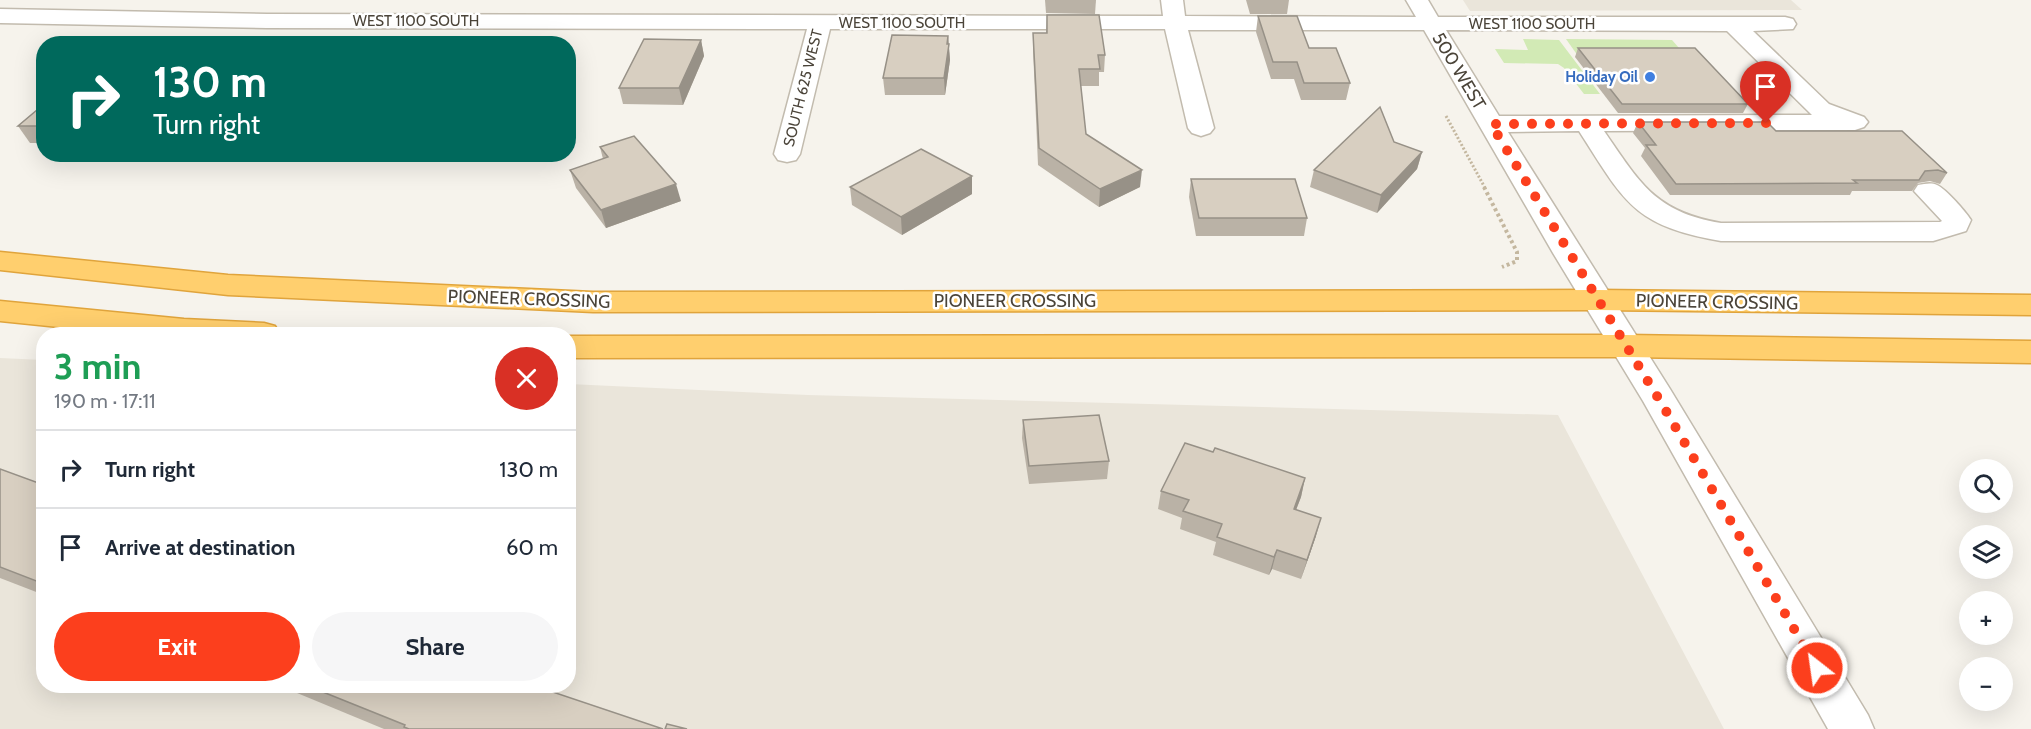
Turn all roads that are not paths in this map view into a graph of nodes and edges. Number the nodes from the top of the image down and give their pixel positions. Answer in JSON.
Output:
{"nodes":[{"id":1,"x":288,"y":0,"type":"edge"},
{"id":2,"x":1172,"y":0,"type":"edge"},
{"id":3,"x":1417,"y":0,"type":"edge"},
{"id":4,"x":0,"y":16,"type":"edge"},
{"id":5,"x":267,"y":21,"type":"junction"},
{"id":6,"x":819,"y":23,"type":"junction"},
{"id":7,"x":1175,"y":24,"type":"junction"},
{"id":8,"x":1431,"y":24,"type":"junction"},
{"id":9,"x":1733,"y":24,"type":"junction"},
{"id":10,"x":1785,"y":24,"type":"dead end"},
{"id":11,"x":1586,"y":123,"type":"junction"},
{"id":12,"x":1491,"y":124,"type":"junction"},
{"id":13,"x":1201,"y":128,"type":"dead end"},
{"id":14,"x":787,"y":154,"type":"dead end"},
{"id":15,"x":1928,"y":191,"type":"dead end"},
{"id":16,"x":0,"y":261,"type":"edge"},
{"id":17,"x":1597,"y":300,"type":"junction"},
{"id":18,"x":2031,"y":305,"type":"edge"},
{"id":19,"x":0,"y":311,"type":"edge"},
{"id":20,"x":155,"y":327,"type":"edge"},
{"id":21,"x":1626,"y":346,"type":"junction"},
{"id":22,"x":576,"y":347,"type":"edge"},
{"id":23,"x":2031,"y":352,"type":"edge"},
{"id":24,"x":1852,"y":729,"type":"edge"}],
"edges":[{"from":1,"to":5,"type":"street"},
{"from":2,"to":7,"type":"street"},
{"from":3,"to":8,"type":"street","name":"500 WEST"},
{"from":4,"to":5,"type":"street","name":"WEST 1100 SOUTH"},
{"from":5,"to":6,"type":"street","name":"WEST 1100 SOUTH"},
{"from":6,"to":7,"type":"street","name":"WEST 1100 SOUTH"},
{"from":6,"to":14,"type":"street","name":"SOUTH 625 WEST"},
{"from":7,"to":8,"type":"street","name":"WEST 1100 SOUTH"},
{"from":7,"to":13,"type":"street"},
{"from":8,"to":9,"type":"street","name":"WEST 1100 SOUTH"},
{"from":8,"to":12,"type":"street","name":"500 WEST"},
{"from":9,"to":10,"type":"street","name":"WEST 1100 SOUTH"},
{"from":9,"to":11,"type":"street"},
{"from":11,"to":12,"type":"street"},
{"from":11,"to":15,"type":"street"},
{"from":12,"to":17,"type":"street","name":"500 WEST"},
{"from":16,"to":17,"type":"highway","name":"PIONEER CROSSING"},
{"from":17,"to":18,"type":"highway","name":"PIONEER CROSSING"},
{"from":17,"to":21,"type":"street","name":"500 WEST"},
{"from":19,"to":20,"type":"highway"},
{"from":21,"to":22,"type":"highway"},
{"from":21,"to":23,"type":"highway"},
{"from":21,"to":24,"type":"street","name":"500 WEST"}]}
